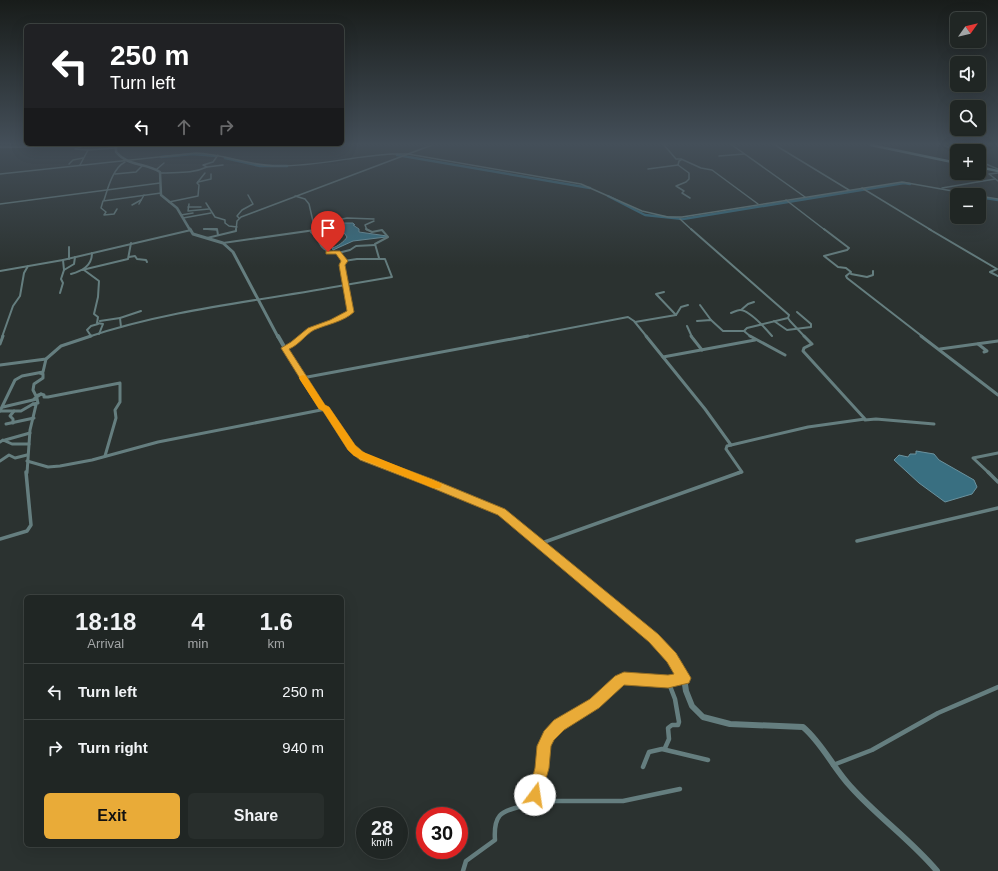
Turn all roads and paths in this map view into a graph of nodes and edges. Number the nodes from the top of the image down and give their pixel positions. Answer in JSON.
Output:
{"nodes":[{"id":1,"x":108,"y":186,"type":"edge"},
{"id":2,"x":137,"y":186,"type":"edge"},
{"id":3,"x":160,"y":186,"type":"edge"},
{"id":4,"x":199,"y":186,"type":"edge"},
{"id":5,"x":323,"y":186,"type":"edge"},
{"id":6,"x":587,"y":186,"type":"edge"},
{"id":7,"x":677,"y":186,"type":"edge"},
{"id":8,"x":733,"y":186,"type":"edge"},
{"id":9,"x":789,"y":186,"type":"edge"},
{"id":10,"x":842,"y":186,"type":"edge"},
{"id":11,"x":883,"y":186,"type":"edge"},
{"id":12,"x":926,"y":186,"type":"edge"},
{"id":13,"x":954,"y":186,"type":"edge"},
{"id":14,"x":940,"y":188,"type":"junction"},
{"id":15,"x":107,"y":189,"type":"junction"},
{"id":16,"x":864,"y":189,"type":"junction"},
{"id":17,"x":849,"y":190,"type":"junction"},
{"id":18,"x":950,"y":190,"type":"edge"},
{"id":19,"x":160,"y":193,"type":"junction"},
{"id":20,"x":144,"y":195,"type":"junction"},
{"id":21,"x":248,"y":195,"type":"dead end"},
{"id":22,"x":295,"y":196,"type":"junction"},
{"id":23,"x":805,"y":197,"type":"junction"},
{"id":24,"x":986,"y":197,"type":"edge"},
{"id":25,"x":690,"y":198,"type":"dead end"},
{"id":26,"x":998,"y":199,"type":"edge"},
{"id":27,"x":104,"y":200,"type":"junction"},
{"id":28,"x":141,"y":200,"type":"junction"},
{"id":29,"x":787,"y":201,"type":"junction"},
{"id":30,"x":169,"y":202,"type":"junction"},
{"id":31,"x":206,"y":203,"type":"dead end"},
{"id":32,"x":0,"y":204,"type":"edge"},
{"id":33,"x":139,"y":204,"type":"dead end"},
{"id":34,"x":758,"y":204,"type":"junction"},
{"id":35,"x":132,"y":205,"type":"dead end"},
{"id":36,"x":201,"y":207,"type":"dead end"},
{"id":37,"x":117,"y":209,"type":"dead end"},
{"id":38,"x":209,"y":209,"type":"junction"},
{"id":39,"x":193,"y":213,"type":"dead end"},
{"id":40,"x":211,"y":213,"type":"junction"},
{"id":41,"x":181,"y":214,"type":"junction"},
{"id":42,"x":239,"y":218,"type":"junction"},
{"id":43,"x":680,"y":220,"type":"dead end"},
{"id":44,"x":315,"y":225,"type":"junction"},
{"id":45,"x":237,"y":227,"type":"junction"},
{"id":46,"x":204,"y":229,"type":"dead end"},
{"id":47,"x":191,"y":230,"type":"junction"},
{"id":48,"x":311,"y":232,"type":"junction"},
{"id":49,"x":218,"y":235,"type":"junction"},
{"id":50,"x":207,"y":238,"type":"junction"},
{"id":51,"x":130,"y":243,"type":"junction"},
{"id":52,"x":223,"y":243,"type":"junction"},
{"id":53,"x":375,"y":245,"type":"junction"},
{"id":54,"x":69,"y":247,"type":"dead end"},
{"id":55,"x":92,"y":253,"type":"junction"},
{"id":56,"x":338,"y":253,"type":"junction"},
{"id":57,"x":75,"y":257,"type":"junction"},
{"id":58,"x":129,"y":257,"type":"junction"},
{"id":59,"x":379,"y":258,"type":"junction"},
{"id":60,"x":68,"y":259,"type":"junction"},
{"id":61,"x":63,"y":260,"type":"junction"},
{"id":62,"x":344,"y":261,"type":"junction"},
{"id":63,"x":147,"y":262,"type":"dead end"},
{"id":64,"x":28,"y":266,"type":"junction"},
{"id":65,"x":64,"y":270,"type":"junction"},
{"id":66,"x":83,"y":270,"type":"junction"},
{"id":67,"x":0,"y":271,"type":"edge"},
{"id":68,"x":873,"y":271,"type":"dead end"},
{"id":69,"x":71,"y":274,"type":"dead end"},
{"id":70,"x":850,"y":274,"type":"junction"},
{"id":71,"x":998,"y":276,"type":"edge"},
{"id":72,"x":346,"y":285,"type":"junction"},
{"id":73,"x":664,"y":292,"type":"dead end"},
{"id":74,"x":60,"y":293,"type":"dead end"},
{"id":75,"x":259,"y":299,"type":"junction"},
{"id":76,"x":754,"y":302,"type":"dead end"},
{"id":77,"x":688,"y":305,"type":"dead end"},
{"id":78,"x":700,"y":305,"type":"dead end"},
{"id":79,"x":741,"y":310,"type":"junction"},
{"id":80,"x":141,"y":311,"type":"dead end"},
{"id":81,"x":797,"y":312,"type":"dead end"},
{"id":82,"x":731,"y":313,"type":"dead end"},
{"id":83,"x":676,"y":315,"type":"junction"},
{"id":84,"x":120,"y":318,"type":"junction"},
{"id":85,"x":788,"y":318,"type":"junction"},
{"id":86,"x":711,"y":320,"type":"junction"},
{"id":87,"x":697,"y":321,"type":"dead end"},
{"id":88,"x":774,"y":321,"type":"junction"},
{"id":89,"x":96,"y":322,"type":"junction"},
{"id":90,"x":102,"y":322,"type":"junction"},
{"id":91,"x":635,"y":322,"type":"junction"},
{"id":92,"x":761,"y":325,"type":"junction"},
{"id":93,"x":687,"y":326,"type":"dead end"},
{"id":94,"x":121,"y":327,"type":"junction"},
{"id":95,"x":798,"y":329,"type":"junction"},
{"id":96,"x":744,"y":331,"type":"junction"},
{"id":97,"x":99,"y":334,"type":"junction"},
{"id":98,"x":91,"y":336,"type":"junction"},
{"id":99,"x":772,"y":336,"type":"dead end"},
{"id":100,"x":755,"y":340,"type":"junction"},
{"id":101,"x":998,"y":341,"type":"edge"},
{"id":102,"x":0,"y":344,"type":"edge"},
{"id":103,"x":978,"y":344,"type":"junction"},
{"id":104,"x":285,"y":348,"type":"junction"},
{"id":105,"x":940,"y":349,"type":"junction"},
{"id":106,"x":702,"y":350,"type":"junction"},
{"id":107,"x":984,"y":352,"type":"dead end"},
{"id":108,"x":784,"y":355,"type":"dead end"},
{"id":109,"x":663,"y":357,"type":"junction"},
{"id":110,"x":46,"y":359,"type":"junction"},
{"id":111,"x":1,"y":365,"type":"edge"},
{"id":112,"x":40,"y":373,"type":"junction"},
{"id":113,"x":302,"y":378,"type":"junction"},
{"id":114,"x":41,"y":394,"type":"junction"},
{"id":115,"x":998,"y":394,"type":"edge"},
{"id":116,"x":37,"y":399,"type":"junction"},
{"id":117,"x":33,"y":404,"type":"junction"},
{"id":118,"x":3,"y":407,"type":"junction"},
{"id":119,"x":326,"y":409,"type":"junction"},
{"id":120,"x":14,"y":412,"type":"junction"},
{"id":121,"x":34,"y":418,"type":"junction"},
{"id":122,"x":865,"y":420,"type":"junction"},
{"id":123,"x":13,"y":423,"type":"junction"},
{"id":124,"x":6,"y":424,"type":"dead end"},
{"id":125,"x":934,"y":424,"type":"dead end"},
{"id":126,"x":30,"y":433,"type":"junction"},
{"id":127,"x":2,"y":441,"type":"edge"},
{"id":128,"x":28,"y":444,"type":"junction"},
{"id":129,"x":731,"y":446,"type":"junction"},
{"id":130,"x":998,"y":453,"type":"edge"},
{"id":131,"x":27,"y":456,"type":"junction"},
{"id":132,"x":105,"y":456,"type":"junction"},
{"id":133,"x":0,"y":461,"type":"edge"},
{"id":134,"x":26,"y":464,"type":"junction"},
{"id":135,"x":998,"y":482,"type":"edge"},
{"id":136,"x":998,"y":508,"type":"edge"},
{"id":137,"x":0,"y":539,"type":"edge"},
{"id":138,"x":857,"y":540,"type":"dead end"},
{"id":139,"x":539,"y":544,"type":"junction"},
{"id":140,"x":684,"y":678,"type":"junction"},
{"id":141,"x":668,"y":681,"type":"junction"},
{"id":142,"x":998,"y":686,"type":"edge"},
{"id":143,"x":665,"y":748,"type":"junction"},
{"id":144,"x":708,"y":760,"type":"dead end"},
{"id":145,"x":833,"y":765,"type":"junction"},
{"id":146,"x":643,"y":767,"type":"dead end"},
{"id":147,"x":680,"y":789,"type":"dead end"},
{"id":148,"x":530,"y":801,"type":"junction"},
{"id":149,"x":463,"y":871,"type":"edge"},
{"id":150,"x":937,"y":871,"type":"edge"}],
"edges":[{"from":1,"to":15,"type":"street"},
{"from":2,"to":15,"type":"street"},
{"from":3,"to":19,"type":"street"},
{"from":4,"to":30,"type":"street"},
{"from":5,"to":22,"type":"street"},
{"from":6,"to":34,"type":"street"},
{"from":7,"to":25,"type":"street"},
{"from":8,"to":34,"type":"street"},
{"from":9,"to":23,"type":"street"},
{"from":10,"to":17,"type":"street"},
{"from":11,"to":16,"type":"street"},
{"from":12,"to":14,"type":"street"},
{"from":13,"to":14,"type":"street"},
{"from":14,"to":18,"type":"street"},
{"from":15,"to":27,"type":"street"},
{"from":15,"to":32,"type":"street"},
{"from":16,"to":17,"type":"street"},
{"from":16,"to":71,"type":"street"},
{"from":17,"to":23,"type":"street"},
{"from":19,"to":20,"type":"street"},
{"from":19,"to":30,"type":"street"},
{"from":20,"to":27,"type":"street"},
{"from":20,"to":28,"type":"street"},
{"from":21,"to":42,"type":"street"},
{"from":22,"to":42,"type":"street"},
{"from":22,"to":44,"type":"street"},
{"from":23,"to":29,"type":"street"},
{"from":24,"to":26,"type":"street"},
{"from":27,"to":37,"type":"street"},
{"from":28,"to":33,"type":"street"},
{"from":28,"to":35,"type":"street"},
{"from":29,"to":34,"type":"street"},
{"from":29,"to":70,"type":"street"},
{"from":30,"to":41,"type":"street"},
{"from":31,"to":38,"type":"street"},
{"from":36,"to":38,"type":"street"},
{"from":38,"to":40,"type":"street"},
{"from":39,"to":41,"type":"street"},
{"from":40,"to":41,"type":"street"},
{"from":40,"to":45,"type":"street"},
{"from":41,"to":47,"type":"street"},
{"from":42,"to":45,"type":"street"},
{"from":43,"to":85,"type":"street"},
{"from":44,"to":48,"type":"street"},
{"from":44,"to":53,"type":"street"},
{"from":45,"to":49,"type":"street"},
{"from":46,"to":49,"type":"street"},
{"from":47,"to":50,"type":"street"},
{"from":47,"to":51,"type":"street"},
{"from":48,"to":52,"type":"street"},
{"from":48,"to":56,"type":"street"},
{"from":49,"to":50,"type":"street"},
{"from":50,"to":52,"type":"street"},
{"from":51,"to":55,"type":"street"},
{"from":51,"to":58,"type":"street"},
{"from":52,"to":75,"type":"street"},
{"from":53,"to":56,"type":"street"},
{"from":53,"to":59,"type":"street"},
{"from":54,"to":60,"type":"street"},
{"from":55,"to":57,"type":"street"},
{"from":55,"to":66,"type":"street"},
{"from":56,"to":62,"type":"street"},
{"from":57,"to":60,"type":"street"},
{"from":57,"to":65,"type":"street"},
{"from":58,"to":63,"type":"street"},
{"from":58,"to":66,"type":"street"},
{"from":59,"to":62,"type":"street"},
{"from":59,"to":72,"type":"street"},
{"from":60,"to":61,"type":"street"},
{"from":61,"to":64,"type":"street"},
{"from":61,"to":65,"type":"street"},
{"from":62,"to":72,"type":"street"},
{"from":64,"to":67,"type":"street"},
{"from":64,"to":102,"type":"street"},
{"from":65,"to":74,"type":"street"},
{"from":66,"to":69,"type":"street"},
{"from":66,"to":89,"type":"street"},
{"from":68,"to":70,"type":"street"},
{"from":70,"to":105,"type":"street"},
{"from":72,"to":75,"type":"street"},
{"from":72,"to":104,"type":"street"},
{"from":73,"to":83,"type":"street"},
{"from":75,"to":94,"type":"street"},
{"from":75,"to":104,"type":"street"},
{"from":76,"to":79,"type":"street"},
{"from":77,"to":83,"type":"street"},
{"from":78,"to":86,"type":"street"},
{"from":79,"to":82,"type":"street"},
{"from":79,"to":92,"type":"street"},
{"from":80,"to":84,"type":"street"},
{"from":81,"to":95,"type":"street"},
{"from":83,"to":91,"type":"street"},
{"from":84,"to":89,"type":"street"},
{"from":84,"to":94,"type":"street"},
{"from":85,"to":88,"type":"street"},
{"from":85,"to":95,"type":"street"},
{"from":86,"to":87,"type":"street"},
{"from":86,"to":96,"type":"street"},
{"from":88,"to":92,"type":"street"},
{"from":88,"to":95,"type":"street"},
{"from":89,"to":90,"type":"street"},
{"from":90,"to":97,"type":"street"},
{"from":90,"to":98,"type":"street"},
{"from":91,"to":109,"type":"street"},
{"from":91,"to":113,"type":"street"},
{"from":92,"to":96,"type":"street"},
{"from":92,"to":99,"type":"street"},
{"from":93,"to":106,"type":"street"},
{"from":94,"to":97,"type":"street"},
{"from":95,"to":122,"type":"street"},
{"from":96,"to":100,"type":"street"},
{"from":97,"to":98,"type":"street"},
{"from":98,"to":110,"type":"street"},
{"from":100,"to":106,"type":"street"},
{"from":100,"to":108,"type":"street"},
{"from":101,"to":103,"type":"street"},
{"from":103,"to":105,"type":"street"},
{"from":103,"to":107,"type":"street"},
{"from":104,"to":113,"type":"street"},
{"from":105,"to":115,"type":"street"},
{"from":106,"to":109,"type":"street"},
{"from":109,"to":129,"type":"street"},
{"from":110,"to":111,"type":"street"},
{"from":110,"to":112,"type":"street"},
{"from":112,"to":114,"type":"street"},
{"from":112,"to":118,"type":"street"},
{"from":113,"to":119,"type":"street"},
{"from":114,"to":116,"type":"street"},
{"from":114,"to":132,"type":"street"},
{"from":116,"to":117,"type":"street"},
{"from":116,"to":118,"type":"street"},
{"from":117,"to":120,"type":"street"},
{"from":117,"to":121,"type":"street"},
{"from":118,"to":120,"type":"street"},
{"from":119,"to":132,"type":"street"},
{"from":119,"to":139,"type":"street"},
{"from":120,"to":123,"type":"street"},
{"from":121,"to":123,"type":"street"},
{"from":121,"to":126,"type":"street"},
{"from":122,"to":125,"type":"street"},
{"from":122,"to":129,"type":"street"},
{"from":123,"to":124,"type":"street"},
{"from":126,"to":127,"type":"street"},
{"from":126,"to":128,"type":"street"},
{"from":127,"to":128,"type":"street"},
{"from":128,"to":131,"type":"street"},
{"from":129,"to":139,"type":"street"},
{"from":130,"to":135,"type":"street"},
{"from":131,"to":133,"type":"street"},
{"from":131,"to":134,"type":"street"},
{"from":132,"to":134,"type":"street"},
{"from":134,"to":137,"type":"street"},
{"from":136,"to":138,"type":"street"},
{"from":139,"to":140,"type":"street"},
{"from":140,"to":141,"type":"street"},
{"from":140,"to":145,"type":"street"},
{"from":141,"to":143,"type":"street"},
{"from":141,"to":148,"type":"street"},
{"from":142,"to":145,"type":"street"},
{"from":143,"to":144,"type":"street"},
{"from":143,"to":146,"type":"street"},
{"from":145,"to":150,"type":"street"},
{"from":147,"to":148,"type":"street"},
{"from":148,"to":149,"type":"street"}]}
